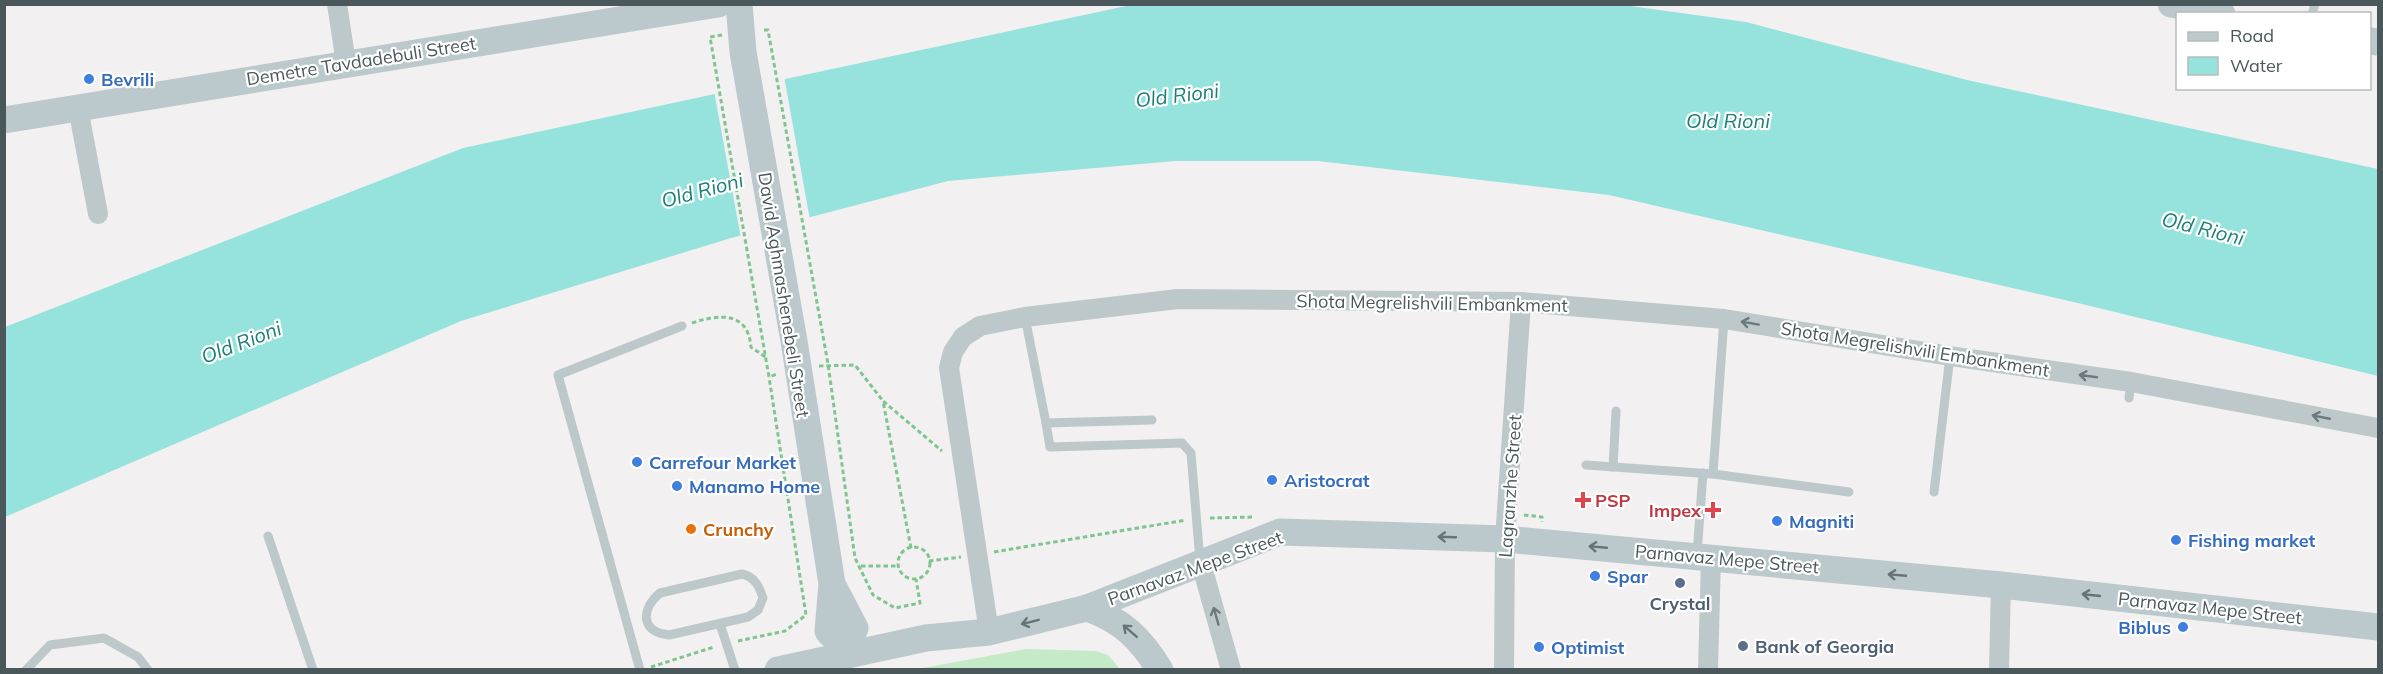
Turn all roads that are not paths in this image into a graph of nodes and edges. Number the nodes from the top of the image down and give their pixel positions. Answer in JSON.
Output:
{"nodes":[{"id":1,"x":337,"y":4,"type":"edge"},
{"id":2,"x":718,"y":4,"type":"edge"},
{"id":3,"x":739,"y":4,"type":"edge"},
{"id":4,"x":2171,"y":4,"type":"edge"},
{"id":5,"x":2212,"y":12,"type":"edge"},
{"id":6,"x":346,"y":63,"type":"junction"},
{"id":7,"x":78,"y":108,"type":"junction"},
{"id":8,"x":4,"y":120,"type":"edge"},
{"id":9,"x":98,"y":214,"type":"dead end"},
{"id":10,"x":1521,"y":302,"type":"junction"},
{"id":11,"x":1025,"y":317,"type":"junction"},
{"id":12,"x":1724,"y":319,"type":"junction"},
{"id":13,"x":682,"y":326,"type":"road end"},
{"id":14,"x":1950,"y":356,"type":"junction"},
{"id":15,"x":1616,"y":411,"type":"dead end"},
{"id":16,"x":1152,"y":420,"type":"dead end"},
{"id":17,"x":1046,"y":423,"type":"junction"},
{"id":18,"x":2379,"y":428,"type":"edge"},
{"id":19,"x":1586,"y":465,"type":"dead end"},
{"id":20,"x":1613,"y":466,"type":"junction"},
{"id":21,"x":1708,"y":474,"type":"junction"},
{"id":22,"x":1849,"y":492,"type":"dead end"},
{"id":23,"x":1934,"y":492,"type":"dead end"},
{"id":24,"x":268,"y":536,"type":"dead end"},
{"id":25,"x":1505,"y":539,"type":"junction"},
{"id":26,"x":1704,"y":557,"type":"junction"},
{"id":27,"x":1201,"y":563,"type":"junction"},
{"id":28,"x":2001,"y":585,"type":"junction"},
{"id":29,"x":1087,"y":608,"type":"junction"},
{"id":30,"x":839,"y":619,"type":"junction"},
{"id":31,"x":720,"y":624,"type":"junction"},
{"id":32,"x":2379,"y":627,"type":"edge"},
{"id":33,"x":989,"y":632,"type":"junction"},
{"id":34,"x":910,"y":643,"type":"junction"},
{"id":35,"x":785,"y":668,"type":"edge"},
{"id":36,"x":26,"y":669,"type":"edge"},
{"id":37,"x":148,"y":669,"type":"edge"},
{"id":38,"x":313,"y":669,"type":"edge"},
{"id":39,"x":642,"y":669,"type":"edge"},
{"id":40,"x":735,"y":669,"type":"edge"},
{"id":41,"x":1160,"y":669,"type":"edge"},
{"id":42,"x":1231,"y":669,"type":"edge"},
{"id":43,"x":1504,"y":669,"type":"edge"},
{"id":44,"x":1708,"y":669,"type":"edge"},
{"id":45,"x":1999,"y":669,"type":"edge"}],
"edges":[{"from":1,"to":6,"type":"street"},
{"from":2,"to":6,"type":"main road","name":"Demetre Tavdadebuli Street"},
{"from":3,"to":30,"type":"main road","name":"David Aghmashenebeli Street"},
{"from":4,"to":5,"type":"main road"},
{"from":6,"to":7,"type":"main road","name":"Demetre Tavdadebuli Street"},
{"from":7,"to":8,"type":"main road","name":"Demetre Tavdadebuli Street"},
{"from":7,"to":9,"type":"street"},
{"from":10,"to":11,"type":"street","name":"Shota Megrelishvili Embankment"},
{"from":10,"to":12,"type":"street","name":"Shota Megrelishvili Embankment"},
{"from":10,"to":25,"type":"street","name":"Lagranzhe Street"},
{"from":11,"to":17,"type":"lane"},
{"from":11,"to":33,"type":"street","name":"Shota Megrelishvili Embankment"},
{"from":14,"to":12,"type":"street","name":"Shota Megrelishvili Embankment","one_way":true},
{"from":12,"to":21,"type":"lane"},
{"from":13,"to":39,"type":"lane"},
{"from":18,"to":14,"type":"street","name":"Shota Megrelishvili Embankment","one_way":true},
{"from":14,"to":23,"type":"lane"},
{"from":15,"to":20,"type":"lane"},
{"from":16,"to":17,"type":"lane"},
{"from":17,"to":27,"type":"lane"},
{"from":19,"to":20,"type":"lane"},
{"from":20,"to":21,"type":"lane"},
{"from":21,"to":22,"type":"lane"},
{"from":21,"to":26,"type":"lane"},
{"from":24,"to":38,"type":"lane"},
{"from":26,"to":25,"type":"main road","name":"Parnavaz Mepe Street","one_way":true},
{"from":25,"to":27,"type":"main road","name":"Parnavaz Mepe Street","one_way":true},
{"from":25,"to":43,"type":"street","name":"Lagranzhe Street"},
{"from":28,"to":26,"type":"main road","name":"Parnavaz Mepe Street","one_way":true},
{"from":26,"to":44,"type":"street"},
{"from":27,"to":29,"type":"main road","name":"Parnavaz Mepe Street"},
{"from":42,"to":27,"type":"street","one_way":true},
{"from":32,"to":28,"type":"main road","name":"Parnavaz Mepe Street","one_way":true},
{"from":28,"to":45,"type":"street"},
{"from":29,"to":33,"type":"main road","name":"Parnavaz Mepe Street","one_way":true},
{"from":41,"to":29,"type":"main road","one_way":true},
{"from":30,"to":34,"type":"main road","name":"David Aghmashenebeli Street"},
{"from":30,"to":35,"type":"main road"},
{"from":31,"to":31,"type":"lane"},
{"from":31,"to":40,"type":"lane"},
{"from":33,"to":34,"type":"main road","name":"Parnavaz Mepe Street"},
{"from":34,"to":35,"type":"main road","name":"Parnavaz Mepe Street"},
{"from":36,"to":37,"type":"lane"}]}
